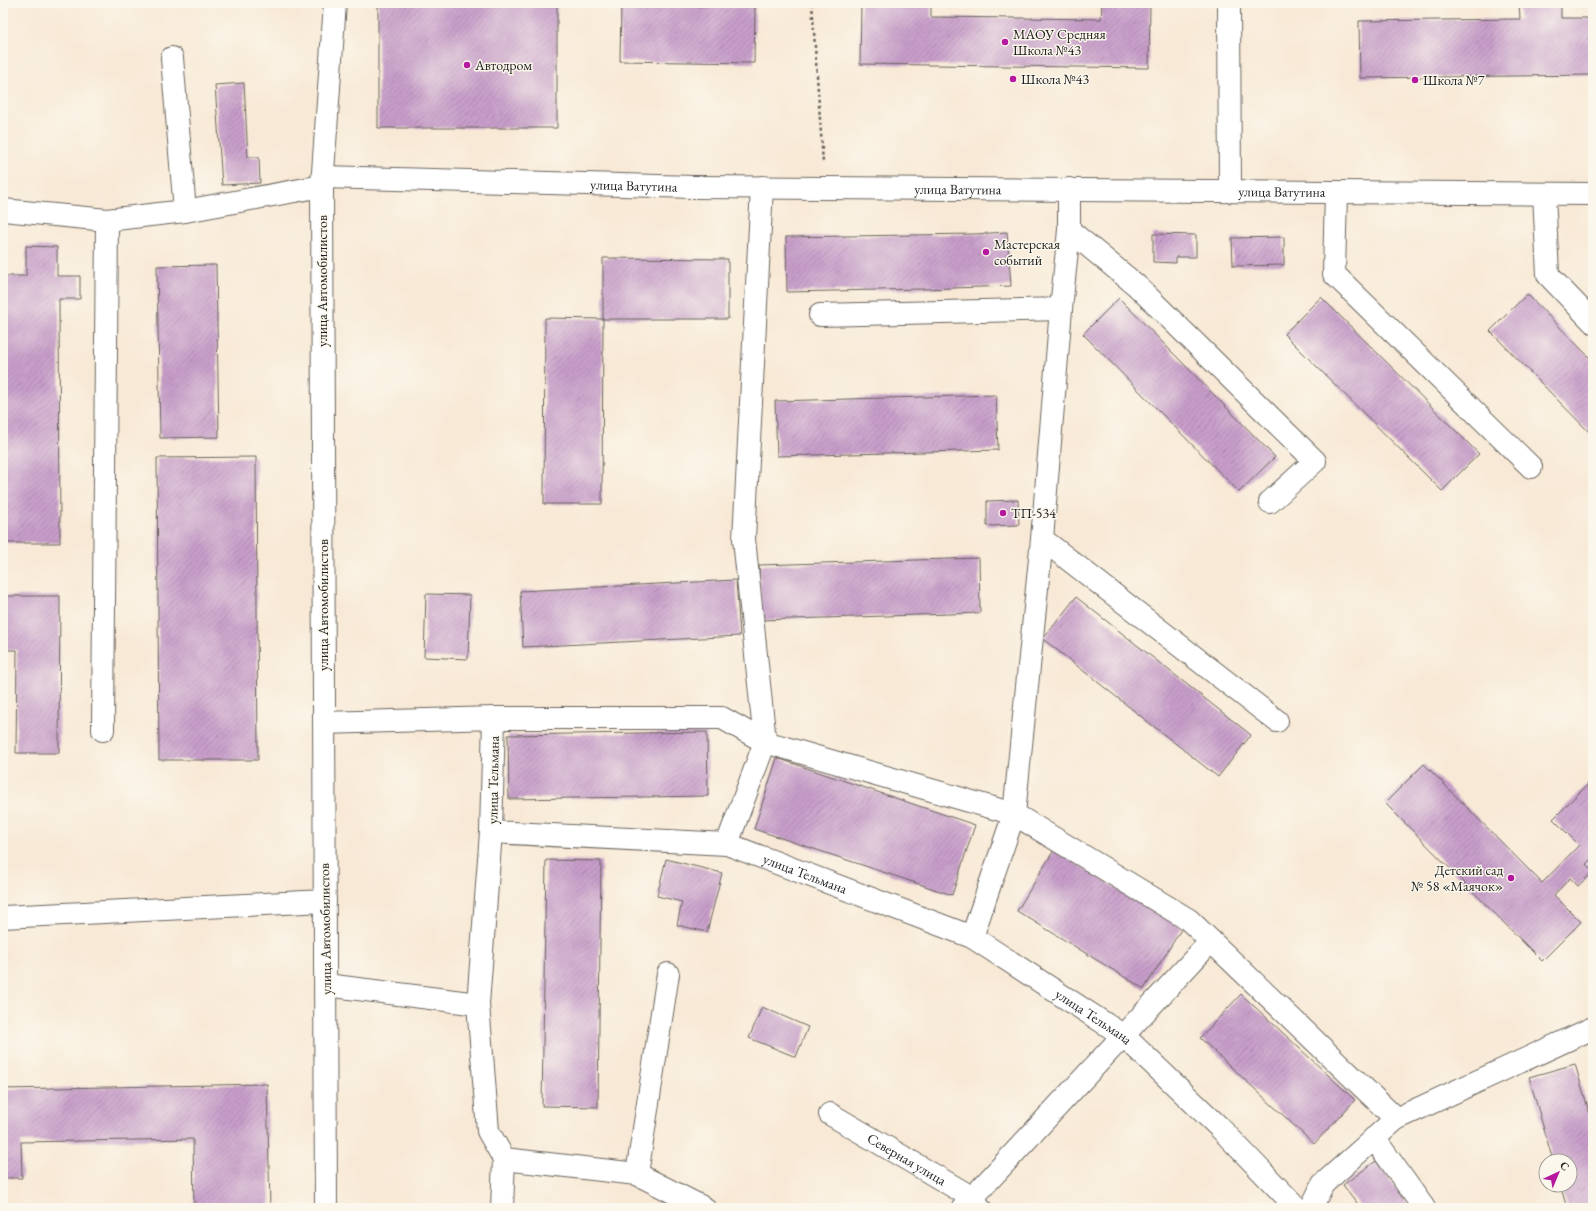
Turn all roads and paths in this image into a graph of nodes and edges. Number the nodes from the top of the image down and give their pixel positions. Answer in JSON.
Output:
{"nodes":[{"id":1,"x":334,"y":3,"type":"edge"},
{"id":2,"x":812,"y":3,"type":"edge"},
{"id":3,"x":1229,"y":3,"type":"edge"},
{"id":4,"x":172,"y":58,"type":"dead end"},
{"id":5,"x":322,"y":182,"type":"junction"},
{"id":6,"x":762,"y":187,"type":"junction"},
{"id":7,"x":825,"y":188,"type":"junction"},
{"id":8,"x":1069,"y":189,"type":"junction"},
{"id":9,"x":1230,"y":191,"type":"junction"},
{"id":10,"x":1336,"y":192,"type":"junction"},
{"id":11,"x":1544,"y":194,"type":"junction"},
{"id":12,"x":1593,"y":194,"type":"edge"},
{"id":13,"x":3,"y":210,"type":"edge"},
{"id":14,"x":185,"y":211,"type":"junction"},
{"id":15,"x":107,"y":220,"type":"junction"},
{"id":16,"x":1069,"y":230,"type":"junction"},
{"id":17,"x":1061,"y":309,"type":"junction"},
{"id":18,"x":820,"y":315,"type":"dead end"},
{"id":19,"x":1593,"y":322,"type":"edge"},
{"id":20,"x":1530,"y":467,"type":"dead end"},
{"id":21,"x":1270,"y":502,"type":"dead end"},
{"id":22,"x":1042,"y":538,"type":"junction"},
{"id":23,"x":494,"y":718,"type":"junction"},
{"id":24,"x":1277,"y":721,"type":"dead end"},
{"id":25,"x":324,"y":723,"type":"junction"},
{"id":26,"x":103,"y":730,"type":"dead end"},
{"id":27,"x":765,"y":742,"type":"junction"},
{"id":28,"x":1014,"y":814,"type":"junction"},
{"id":29,"x":491,"y":832,"type":"junction"},
{"id":30,"x":727,"y":844,"type":"junction"},
{"id":31,"x":324,"y":901,"type":"junction"},
{"id":32,"x":3,"y":917,"type":"edge"},
{"id":33,"x":972,"y":937,"type":"junction"},
{"id":34,"x":1211,"y":941,"type":"junction"},
{"id":35,"x":668,"y":974,"type":"dead end"},
{"id":36,"x":326,"y":985,"type":"junction"},
{"id":37,"x":478,"y":1004,"type":"junction"},
{"id":38,"x":1592,"y":1032,"type":"edge"},
{"id":39,"x":1124,"y":1036,"type":"junction"},
{"id":40,"x":830,"y":1114,"type":"dead end"},
{"id":41,"x":1396,"y":1119,"type":"junction"},
{"id":42,"x":1374,"y":1138,"type":"junction"},
{"id":43,"x":504,"y":1159,"type":"junction"},
{"id":44,"x":637,"y":1174,"type":"junction"},
{"id":45,"x":972,"y":1205,"type":"edge"},
{"id":46,"x":326,"y":1208,"type":"edge"},
{"id":47,"x":502,"y":1208,"type":"edge"},
{"id":48,"x":704,"y":1208,"type":"edge"},
{"id":49,"x":1297,"y":1208,"type":"edge"},
{"id":50,"x":1311,"y":1208,"type":"edge"},
{"id":51,"x":1424,"y":1208,"type":"edge"}],
"edges":[{"from":1,"to":5,"type":"street","name":"улица Автомобилистов"},
{"from":2,"to":7,"type":"path"},
{"from":3,"to":9,"type":"street"},
{"from":4,"to":14,"type":"street"},
{"from":5,"to":6,"type":"street","name":"улица Ватутина"},
{"from":5,"to":14,"type":"street","name":"улица Ватутина"},
{"from":5,"to":25,"type":"street","name":"улица Автомобилистов"},
{"from":6,"to":7,"type":"street","name":"улица Ватутина"},
{"from":6,"to":27,"type":"street"},
{"from":7,"to":8,"type":"street","name":"улица Ватутина"},
{"from":8,"to":9,"type":"street","name":"улица Ватутина"},
{"from":8,"to":16,"type":"street"},
{"from":9,"to":10,"type":"street","name":"улица Ватутина"},
{"from":10,"to":11,"type":"street","name":"улица Ватутина"},
{"from":10,"to":20,"type":"street"},
{"from":11,"to":12,"type":"street","name":"улица Ватутина"},
{"from":11,"to":19,"type":"street"},
{"from":13,"to":15,"type":"street","name":"улица Ватутина"},
{"from":14,"to":15,"type":"street","name":"улица Ватутина"},
{"from":15,"to":26,"type":"street"},
{"from":16,"to":17,"type":"street"},
{"from":16,"to":21,"type":"street"},
{"from":17,"to":18,"type":"street"},
{"from":17,"to":22,"type":"street"},
{"from":22,"to":24,"type":"street"},
{"from":22,"to":28,"type":"street"},
{"from":23,"to":25,"type":"street","name":"улица Тельмана"},
{"from":23,"to":27,"type":"street"},
{"from":23,"to":29,"type":"street","name":"улица Тельмана"},
{"from":25,"to":31,"type":"street","name":"улица Автомобилистов"},
{"from":27,"to":28,"type":"street"},
{"from":27,"to":30,"type":"street"},
{"from":28,"to":33,"type":"street"},
{"from":28,"to":34,"type":"street"},
{"from":29,"to":30,"type":"street","name":"улица Тельмана"},
{"from":29,"to":37,"type":"street"},
{"from":30,"to":33,"type":"street","name":"улица Тельмана"},
{"from":31,"to":32,"type":"street"},
{"from":31,"to":36,"type":"street","name":"улица Автомобилистов"},
{"from":33,"to":39,"type":"street","name":"улица Тельмана"},
{"from":34,"to":39,"type":"street"},
{"from":34,"to":41,"type":"street"},
{"from":35,"to":44,"type":"street"},
{"from":36,"to":37,"type":"street"},
{"from":36,"to":46,"type":"street","name":"улица Автомобилистов"},
{"from":37,"to":43,"type":"street"},
{"from":38,"to":41,"type":"street"},
{"from":39,"to":45,"type":"street"},
{"from":39,"to":49,"type":"street","name":"улица Тельмана"},
{"from":40,"to":45,"type":"street","name":"Северная улица"},
{"from":41,"to":42,"type":"street"},
{"from":42,"to":50,"type":"street"},
{"from":42,"to":51,"type":"street"},
{"from":43,"to":44,"type":"street"},
{"from":43,"to":47,"type":"street"},
{"from":44,"to":48,"type":"street"}]}
